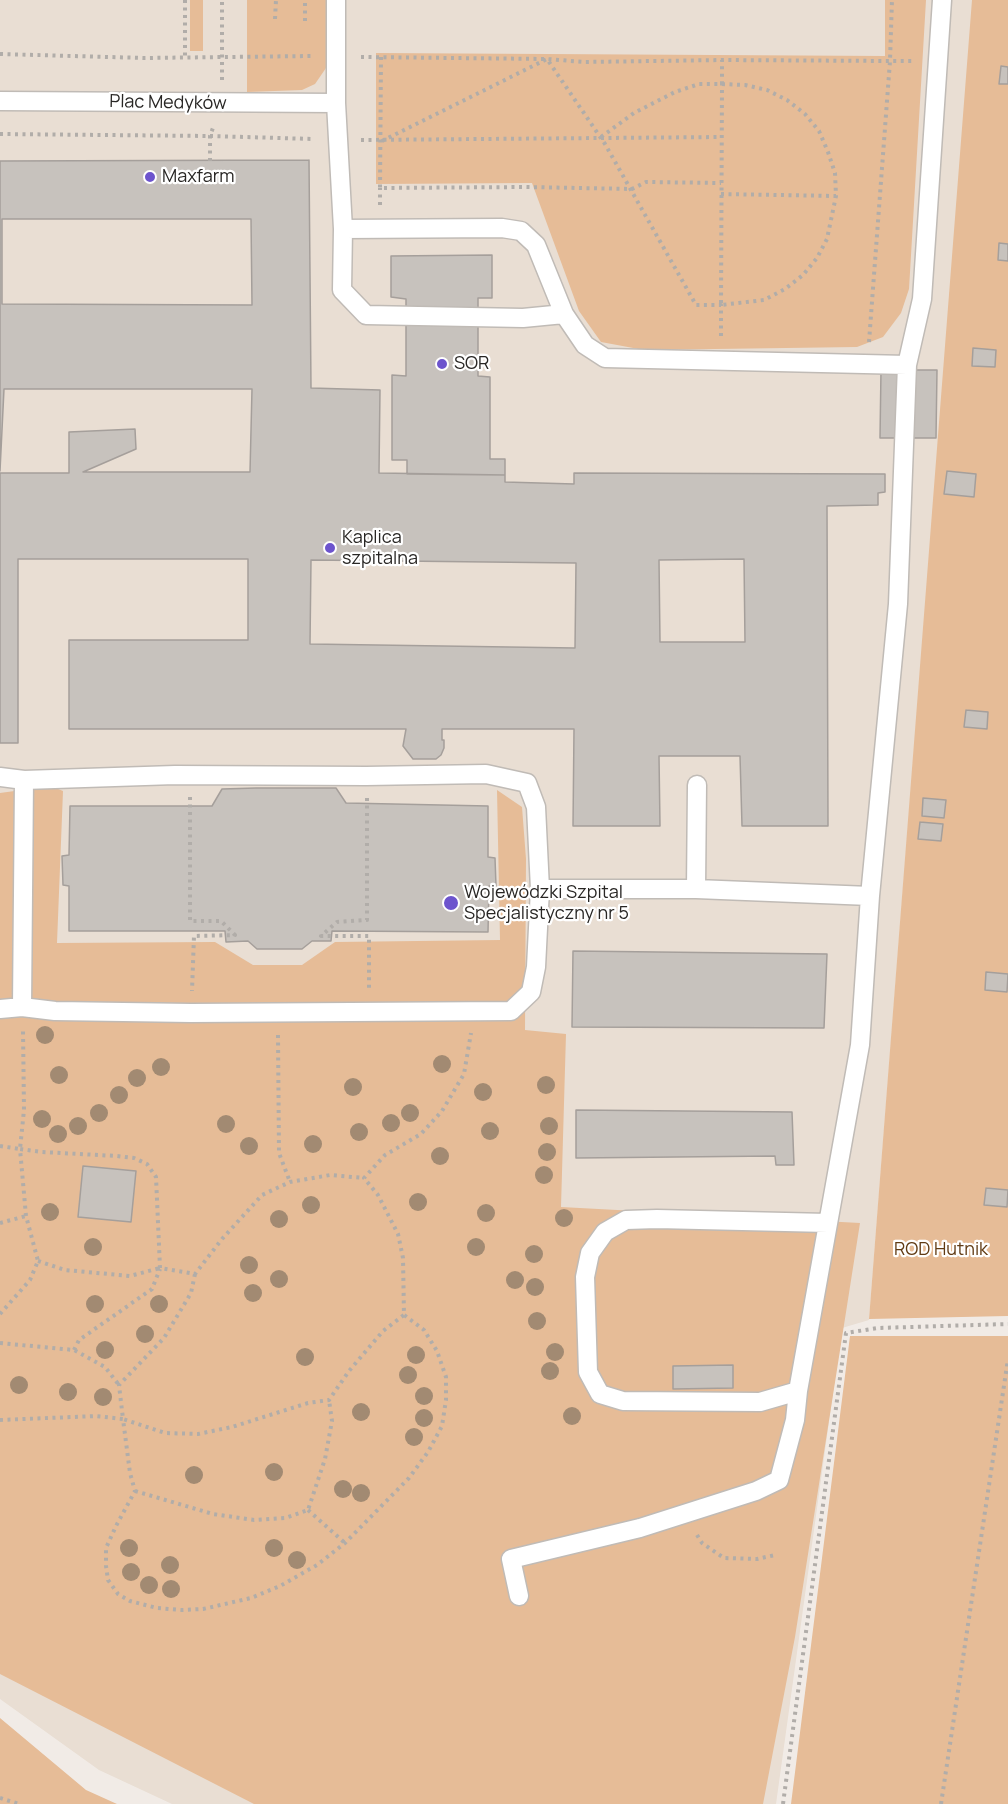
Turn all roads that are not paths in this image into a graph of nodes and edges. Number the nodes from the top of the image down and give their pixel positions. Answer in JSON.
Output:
{"nodes":[{"id":1,"x":336,"y":0,"type":"edge"},
{"id":2,"x":942,"y":0,"type":"edge"},
{"id":3,"x":0,"y":101,"type":"edge"},
{"id":4,"x":336,"y":104,"type":"junction"},
{"id":5,"x":343,"y":229,"type":"junction"},
{"id":6,"x":564,"y":314,"type":"junction"},
{"id":7,"x":908,"y":365,"type":"junction"},
{"id":8,"x":0,"y":777,"type":"edge"},
{"id":9,"x":24,"y":780,"type":"junction"},
{"id":10,"x":697,"y":785,"type":"dead end"},
{"id":11,"x":540,"y":889,"type":"junction"},
{"id":12,"x":696,"y":889,"type":"junction"},
{"id":13,"x":870,"y":896,"type":"junction"},
{"id":14,"x":22,"y":1007,"type":"junction"},
{"id":15,"x":0,"y":1009,"type":"edge"},
{"id":16,"x":828,"y":1223,"type":"junction"},
{"id":17,"x":798,"y":1390,"type":"junction"},
{"id":18,"x":519,"y":1596,"type":"dead end"}],
"edges":[{"from":1,"to":4,"type":"lane"},
{"from":2,"to":7,"type":"lane"},
{"from":3,"to":4,"type":"lane","name":"Plac Medyków"},
{"from":4,"to":5,"type":"lane"},
{"from":5,"to":6,"type":"lane"},
{"from":5,"to":6,"type":"lane"},
{"from":6,"to":7,"type":"lane"},
{"from":7,"to":13,"type":"lane"},
{"from":8,"to":9,"type":"lane"},
{"from":9,"to":11,"type":"lane"},
{"from":9,"to":14,"type":"lane"},
{"from":10,"to":12,"type":"lane"},
{"from":11,"to":12,"type":"lane"},
{"from":11,"to":14,"type":"lane"},
{"from":12,"to":13,"type":"lane"},
{"from":13,"to":16,"type":"lane"},
{"from":14,"to":15,"type":"lane"},
{"from":16,"to":17,"type":"lane"},
{"from":16,"to":17,"type":"lane"},
{"from":17,"to":18,"type":"lane"}]}
